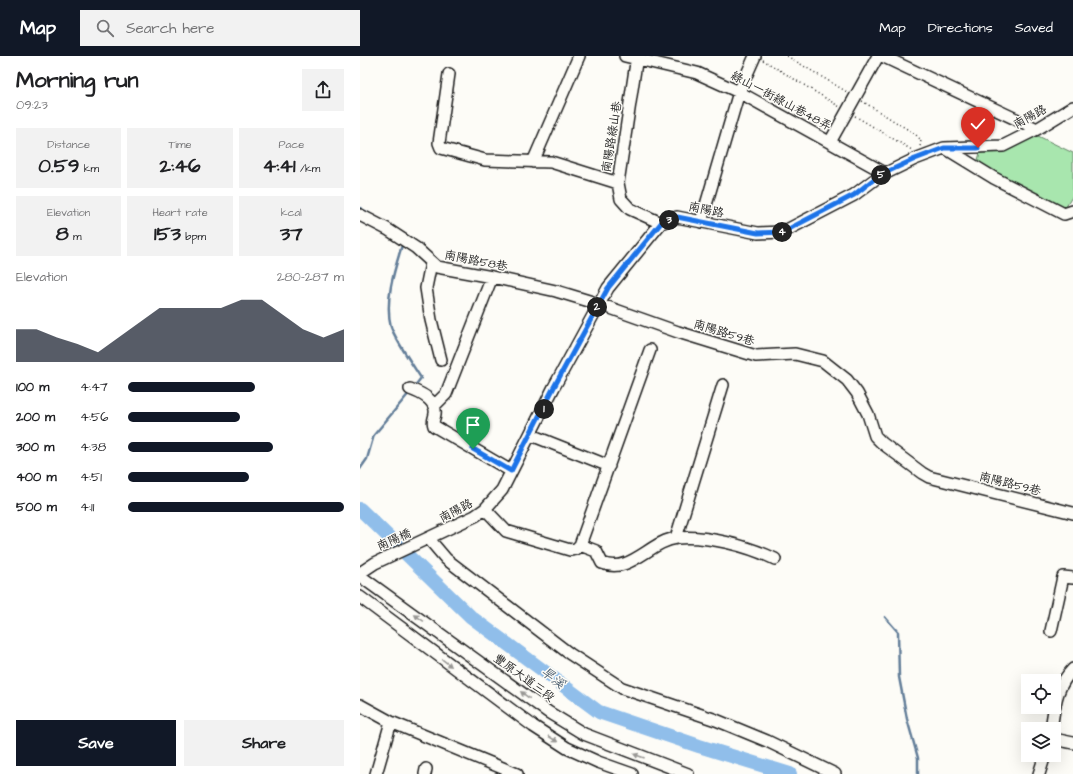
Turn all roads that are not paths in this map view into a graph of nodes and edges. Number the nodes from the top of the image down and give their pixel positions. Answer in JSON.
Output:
{"nodes":[{"id":1,"x":579,"y":56,"type":"edge"},
{"id":2,"x":625,"y":56,"type":"edge"},
{"id":3,"x":755,"y":56,"type":"edge"},
{"id":4,"x":878,"y":56,"type":"edge"},
{"id":5,"x":882,"y":56,"type":"edge"},
{"id":6,"x":637,"y":57,"type":"edge"},
{"id":7,"x":449,"y":74,"type":"dead end"},
{"id":8,"x":739,"y":92,"type":"junction"},
{"id":9,"x":1073,"y":107,"type":"edge"},
{"id":10,"x":1038,"y":129,"type":"junction"},
{"id":11,"x":830,"y":142,"type":"junction"},
{"id":12,"x":944,"y":148,"type":"junction"},
{"id":13,"x":533,"y":162,"type":"junction"},
{"id":14,"x":885,"y":173,"type":"junction"},
{"id":15,"x":618,"y":183,"type":"junction"},
{"id":16,"x":1073,"y":211,"type":"edge"},
{"id":17,"x":360,"y":215,"type":"edge"},
{"id":18,"x":701,"y":222,"type":"junction"},
{"id":19,"x":661,"y":223,"type":"junction"},
{"id":20,"x":431,"y":263,"type":"junction"},
{"id":21,"x":492,"y":277,"type":"junction"},
{"id":22,"x":599,"y":304,"type":"junction"},
{"id":23,"x":650,"y":350,"type":"dead end"},
{"id":24,"x":441,"y":360,"type":"dead end"},
{"id":25,"x":723,"y":385,"type":"dead end"},
{"id":26,"x":410,"y":389,"type":"dead end"},
{"id":27,"x":434,"y":406,"type":"junction"},
{"id":28,"x":531,"y":435,"type":"junction"},
{"id":29,"x":609,"y":466,"type":"junction"},
{"id":30,"x":511,"y":471,"type":"junction"},
{"id":31,"x":485,"y":509,"type":"junction"},
{"id":32,"x":1073,"y":513,"type":"edge"},
{"id":33,"x":676,"y":538,"type":"junction"},
{"id":34,"x":427,"y":540,"type":"junction"},
{"id":35,"x":580,"y":545,"type":"junction"},
{"id":36,"x":775,"y":559,"type":"dead end"},
{"id":37,"x":360,"y":573,"type":"edge"},
{"id":38,"x":360,"y":576,"type":"edge"},
{"id":39,"x":1073,"y":578,"type":"edge"},
{"id":40,"x":360,"y":598,"type":"edge"},
{"id":41,"x":1051,"y":631,"type":"dead end"},
{"id":42,"x":1073,"y":669,"type":"edge"},
{"id":43,"x":360,"y":705,"type":"edge"},
{"id":44,"x":391,"y":722,"type":"junction"},
{"id":45,"x":1052,"y":722,"type":"edge"},
{"id":46,"x":1061,"y":740,"type":"edge"},
{"id":47,"x":1073,"y":743,"type":"edge"},
{"id":48,"x":1043,"y":762,"type":"edge"},
{"id":49,"x":376,"y":774,"type":"edge"},
{"id":50,"x":517,"y":774,"type":"edge"},
{"id":51,"x":632,"y":774,"type":"edge"},
{"id":52,"x":688,"y":774,"type":"edge"},
{"id":53,"x":834,"y":774,"type":"edge"},
{"id":54,"x":1039,"y":774,"type":"edge"}],
"edges":[{"from":1,"to":13,"type":"street"},
{"from":2,"to":6,"type":"street","name":"綠山一街綠山巷48弄"},
{"from":3,"to":8,"type":"street"},
{"from":4,"to":11,"type":"street"},
{"from":5,"to":10,"type":"street"},
{"from":6,"to":8,"type":"street","name":"綠山一街綠山巷48弄"},
{"from":6,"to":15,"type":"street","name":"南陽路綠山巷"},
{"from":7,"to":13,"type":"street"},
{"from":8,"to":11,"type":"street","name":"綠山一街綠山巷48弄"},
{"from":8,"to":18,"type":"street"},
{"from":9,"to":10,"type":"street","name":"南陽路"},
{"from":10,"to":12,"type":"street","name":"南陽路"},
{"from":11,"to":14,"type":"street","name":"綠山一街綠山巷48弄"},
{"from":12,"to":14,"type":"street","name":"南陽路"},
{"from":12,"to":16,"type":"street"},
{"from":13,"to":15,"type":"street"},
{"from":14,"to":18,"type":"street","name":"南陽路"},
{"from":15,"to":19,"type":"street","name":"南陽路綠山巷"},
{"from":17,"to":20,"type":"street","name":"南陽路58巷"},
{"from":18,"to":19,"type":"street","name":"南陽路"},
{"from":19,"to":22,"type":"street","name":"南陽路"},
{"from":20,"to":21,"type":"street","name":"南陽路58巷"},
{"from":20,"to":24,"type":"street"},
{"from":21,"to":22,"type":"street","name":"南陽路58巷"},
{"from":21,"to":27,"type":"street"},
{"from":22,"to":28,"type":"street","name":"南陽路"},
{"from":22,"to":32,"type":"street","name":"南陽路59巷"},
{"from":23,"to":29,"type":"street"},
{"from":25,"to":33,"type":"street"},
{"from":26,"to":27,"type":"street"},
{"from":27,"to":30,"type":"street"},
{"from":28,"to":29,"type":"street"},
{"from":28,"to":30,"type":"street","name":"南陽路"},
{"from":29,"to":35,"type":"street"},
{"from":30,"to":31,"type":"street","name":"南陽路"},
{"from":31,"to":34,"type":"street","name":"南陽路"},
{"from":31,"to":35,"type":"street"},
{"from":33,"to":35,"type":"street"},
{"from":33,"to":36,"type":"street"},
{"from":34,"to":37,"type":"street","name":"南陽橋"},
{"from":34,"to":53,"type":"street"},
{"from":52,"to":38,"type":"street","name":"豐原大道三段","one_way":true},
{"from":39,"to":41,"type":"street"},
{"from":40,"to":51,"type":"street","one_way":true},
{"from":42,"to":45,"type":"street"},
{"from":43,"to":44,"type":"street"},
{"from":44,"to":49,"type":"street"},
{"from":44,"to":50,"type":"street"},
{"from":46,"to":47,"type":"street"},
{"from":48,"to":54,"type":"street"}]}
